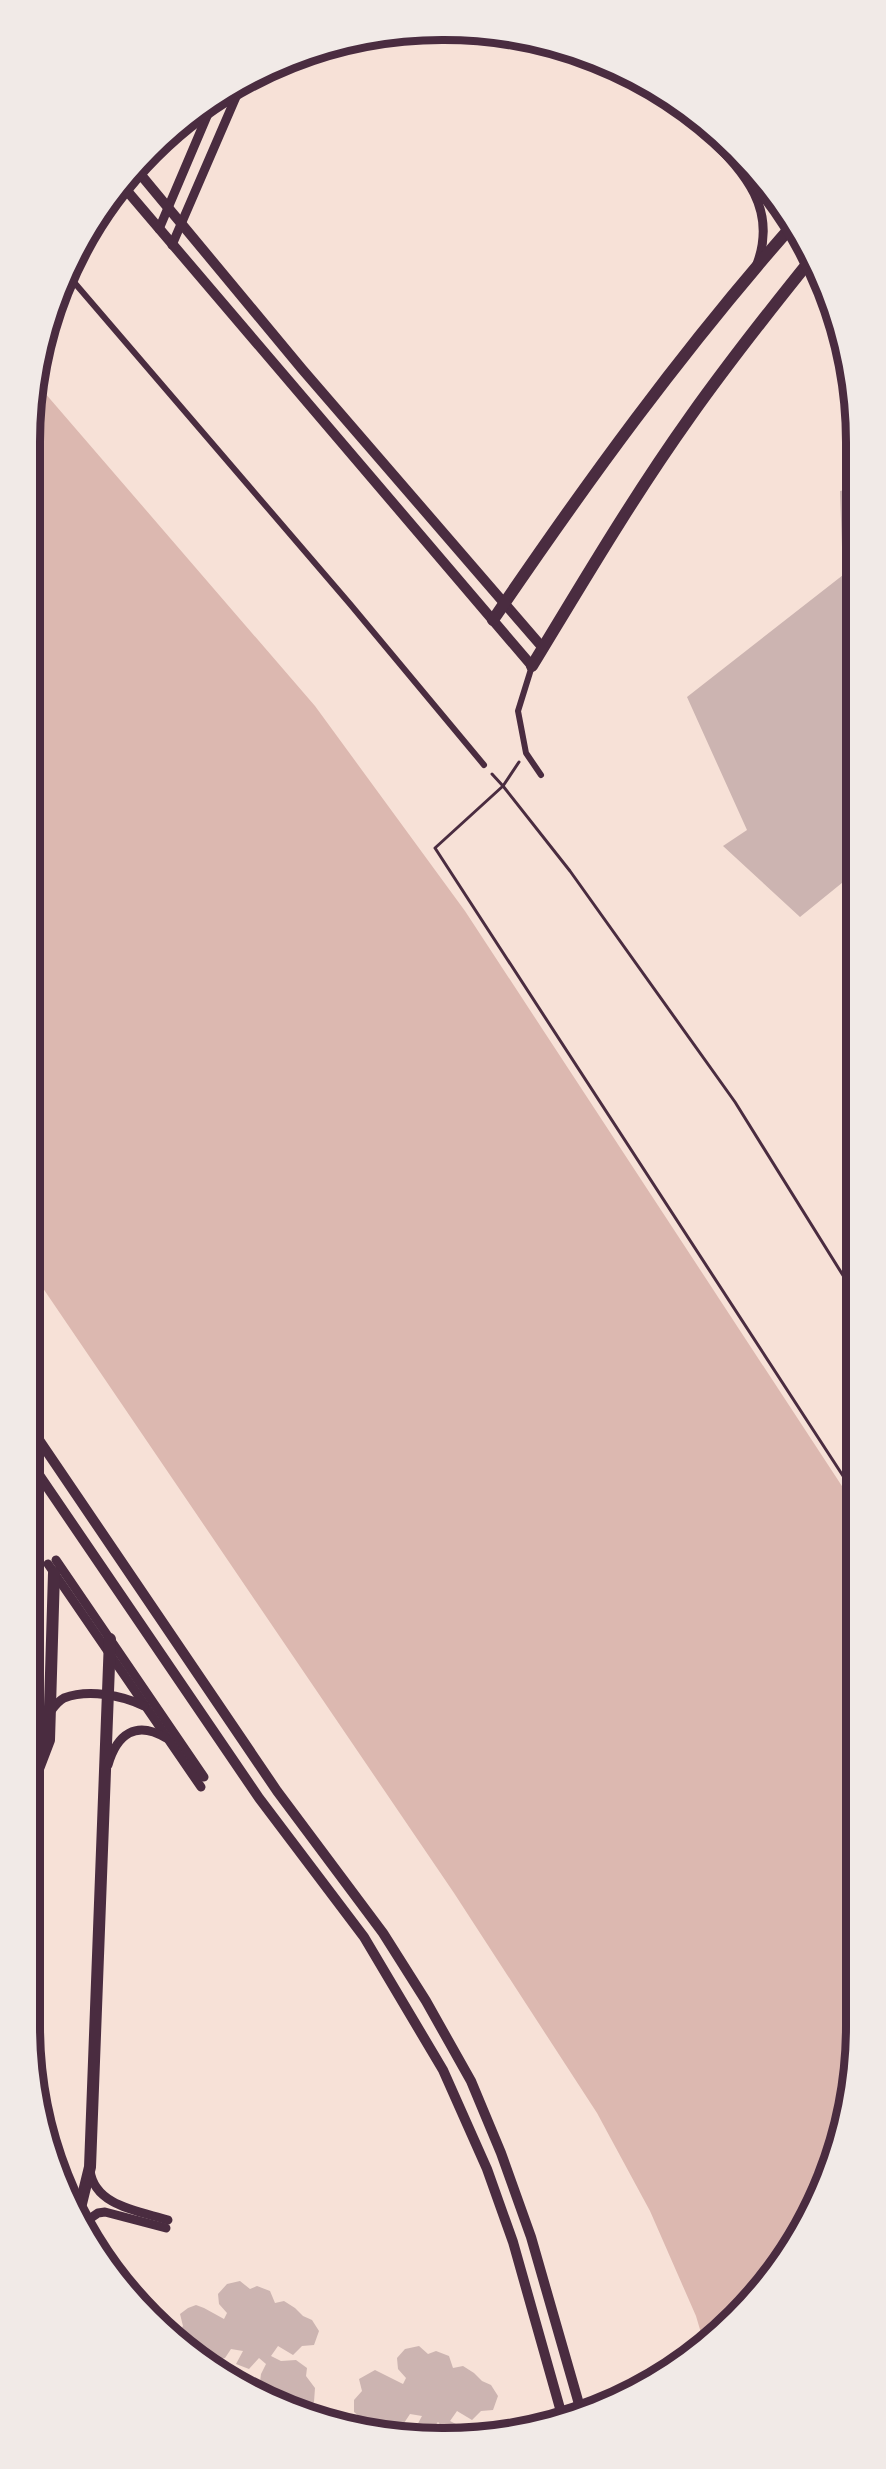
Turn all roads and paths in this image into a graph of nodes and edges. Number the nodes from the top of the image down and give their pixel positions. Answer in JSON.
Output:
{"nodes":[{"id":1,"x":236,"y":98,"type":"edge"},
{"id":2,"x":206,"y":118,"type":"edge"},
{"id":3,"x":142,"y":176,"type":"edge"},
{"id":4,"x":748,"y":180,"type":"edge"},
{"id":5,"x":128,"y":193,"type":"edge"},
{"id":6,"x":168,"y":207,"type":"junction"},
{"id":7,"x":182,"y":223,"type":"junction"},
{"id":8,"x":159,"y":230,"type":"junction"},
{"id":9,"x":786,"y":233,"type":"edge"},
{"id":10,"x":172,"y":244,"type":"junction"},
{"id":11,"x":805,"y":267,"type":"edge"},
{"id":12,"x":753,"y":273,"type":"junction"},
{"id":13,"x":74,"y":282,"type":"edge"},
{"id":14,"x":504,"y":603,"type":"junction"},
{"id":15,"x":493,"y":620,"type":"junction"},
{"id":16,"x":543,"y":648,"type":"junction"},
{"id":17,"x":532,"y":666,"type":"junction"},
{"id":18,"x":526,"y":753,"type":"junction"},
{"id":19,"x":484,"y":765,"type":"joint"},
{"id":20,"x":541,"y":774,"type":"dead end"},
{"id":21,"x":503,"y":786,"type":"junction"},
{"id":22,"x":846,"y":1280,"type":"edge"},
{"id":23,"x":40,"y":1441,"type":"edge"},
{"id":24,"x":40,"y":1477,"type":"edge"},
{"id":25,"x":846,"y":1480,"type":"edge"},
{"id":26,"x":53,"y":1566,"type":"junction"},
{"id":27,"x":110,"y":1639,"type":"junction"},
{"id":28,"x":109,"y":1654,"type":"junction"},
{"id":29,"x":108,"y":1695,"type":"junction"},
{"id":30,"x":146,"y":1707,"type":"junction"},
{"id":31,"x":50,"y":1712,"type":"junction"},
{"id":32,"x":169,"y":1727,"type":"junction"},
{"id":33,"x":168,"y":1739,"type":"junction"},
{"id":34,"x":40,"y":1764,"type":"edge"},
{"id":35,"x":204,"y":1777,"type":"dead end"},
{"id":36,"x":105,"y":1779,"type":"junction"},
{"id":37,"x":201,"y":1786,"type":"dead end"},
{"id":38,"x":90,"y":2167,"type":"junction"},
{"id":39,"x":81,"y":2202,"type":"edge"},
{"id":40,"x":90,"y":2218,"type":"edge"},
{"id":41,"x":579,"y":2404,"type":"edge"},
{"id":42,"x":561,"y":2411,"type":"edge"}],
"edges":[{"from":1,"to":7,"type":"street"},
{"from":2,"to":6,"type":"street"},
{"from":3,"to":6,"type":"main road"},
{"from":4,"to":12,"type":"street"},
{"from":5,"to":8,"type":"main road"},
{"from":6,"to":7,"type":"main road"},
{"from":6,"to":8,"type":"street"},
{"from":7,"to":10,"type":"street"},
{"from":7,"to":14,"type":"main road"},
{"from":8,"to":10,"type":"main road"},
{"from":9,"to":12,"type":"main road"},
{"from":10,"to":15,"type":"main road"},
{"from":11,"to":16,"type":"main road"},
{"from":12,"to":14,"type":"main road"},
{"from":13,"to":19,"type":"street"},
{"from":14,"to":15,"type":"main road"},
{"from":14,"to":16,"type":"main road"},
{"from":15,"to":17,"type":"main road"},
{"from":16,"to":17,"type":"main road"},
{"from":17,"to":18,"type":"street"},
{"from":18,"to":20,"type":"street"},
{"from":18,"to":21,"type":"path"},
{"from":19,"to":21,"type":"path"},
{"from":21,"to":22,"type":"path"},
{"from":21,"to":25,"type":"path"},
{"from":23,"to":41,"type":"main road"},
{"from":24,"to":42,"type":"main road"},
{"from":26,"to":27,"type":"street"},
{"from":26,"to":28,"type":"street"},
{"from":26,"to":31,"type":"main road"},
{"from":27,"to":28,"type":"main road"},
{"from":27,"to":32,"type":"street"},
{"from":28,"to":29,"type":"main road"},
{"from":28,"to":30,"type":"street"},
{"from":29,"to":30,"type":"street"},
{"from":29,"to":31,"type":"street"},
{"from":29,"to":36,"type":"main road"},
{"from":30,"to":32,"type":"street"},
{"from":30,"to":33,"type":"street"},
{"from":31,"to":34,"type":"main road"},
{"from":32,"to":35,"type":"street"},
{"from":33,"to":36,"type":"street"},
{"from":33,"to":37,"type":"street"},
{"from":36,"to":38,"type":"main road"},
{"from":38,"to":39,"type":"main road"},
{"from":38,"to":40,"type":"street"}]}
